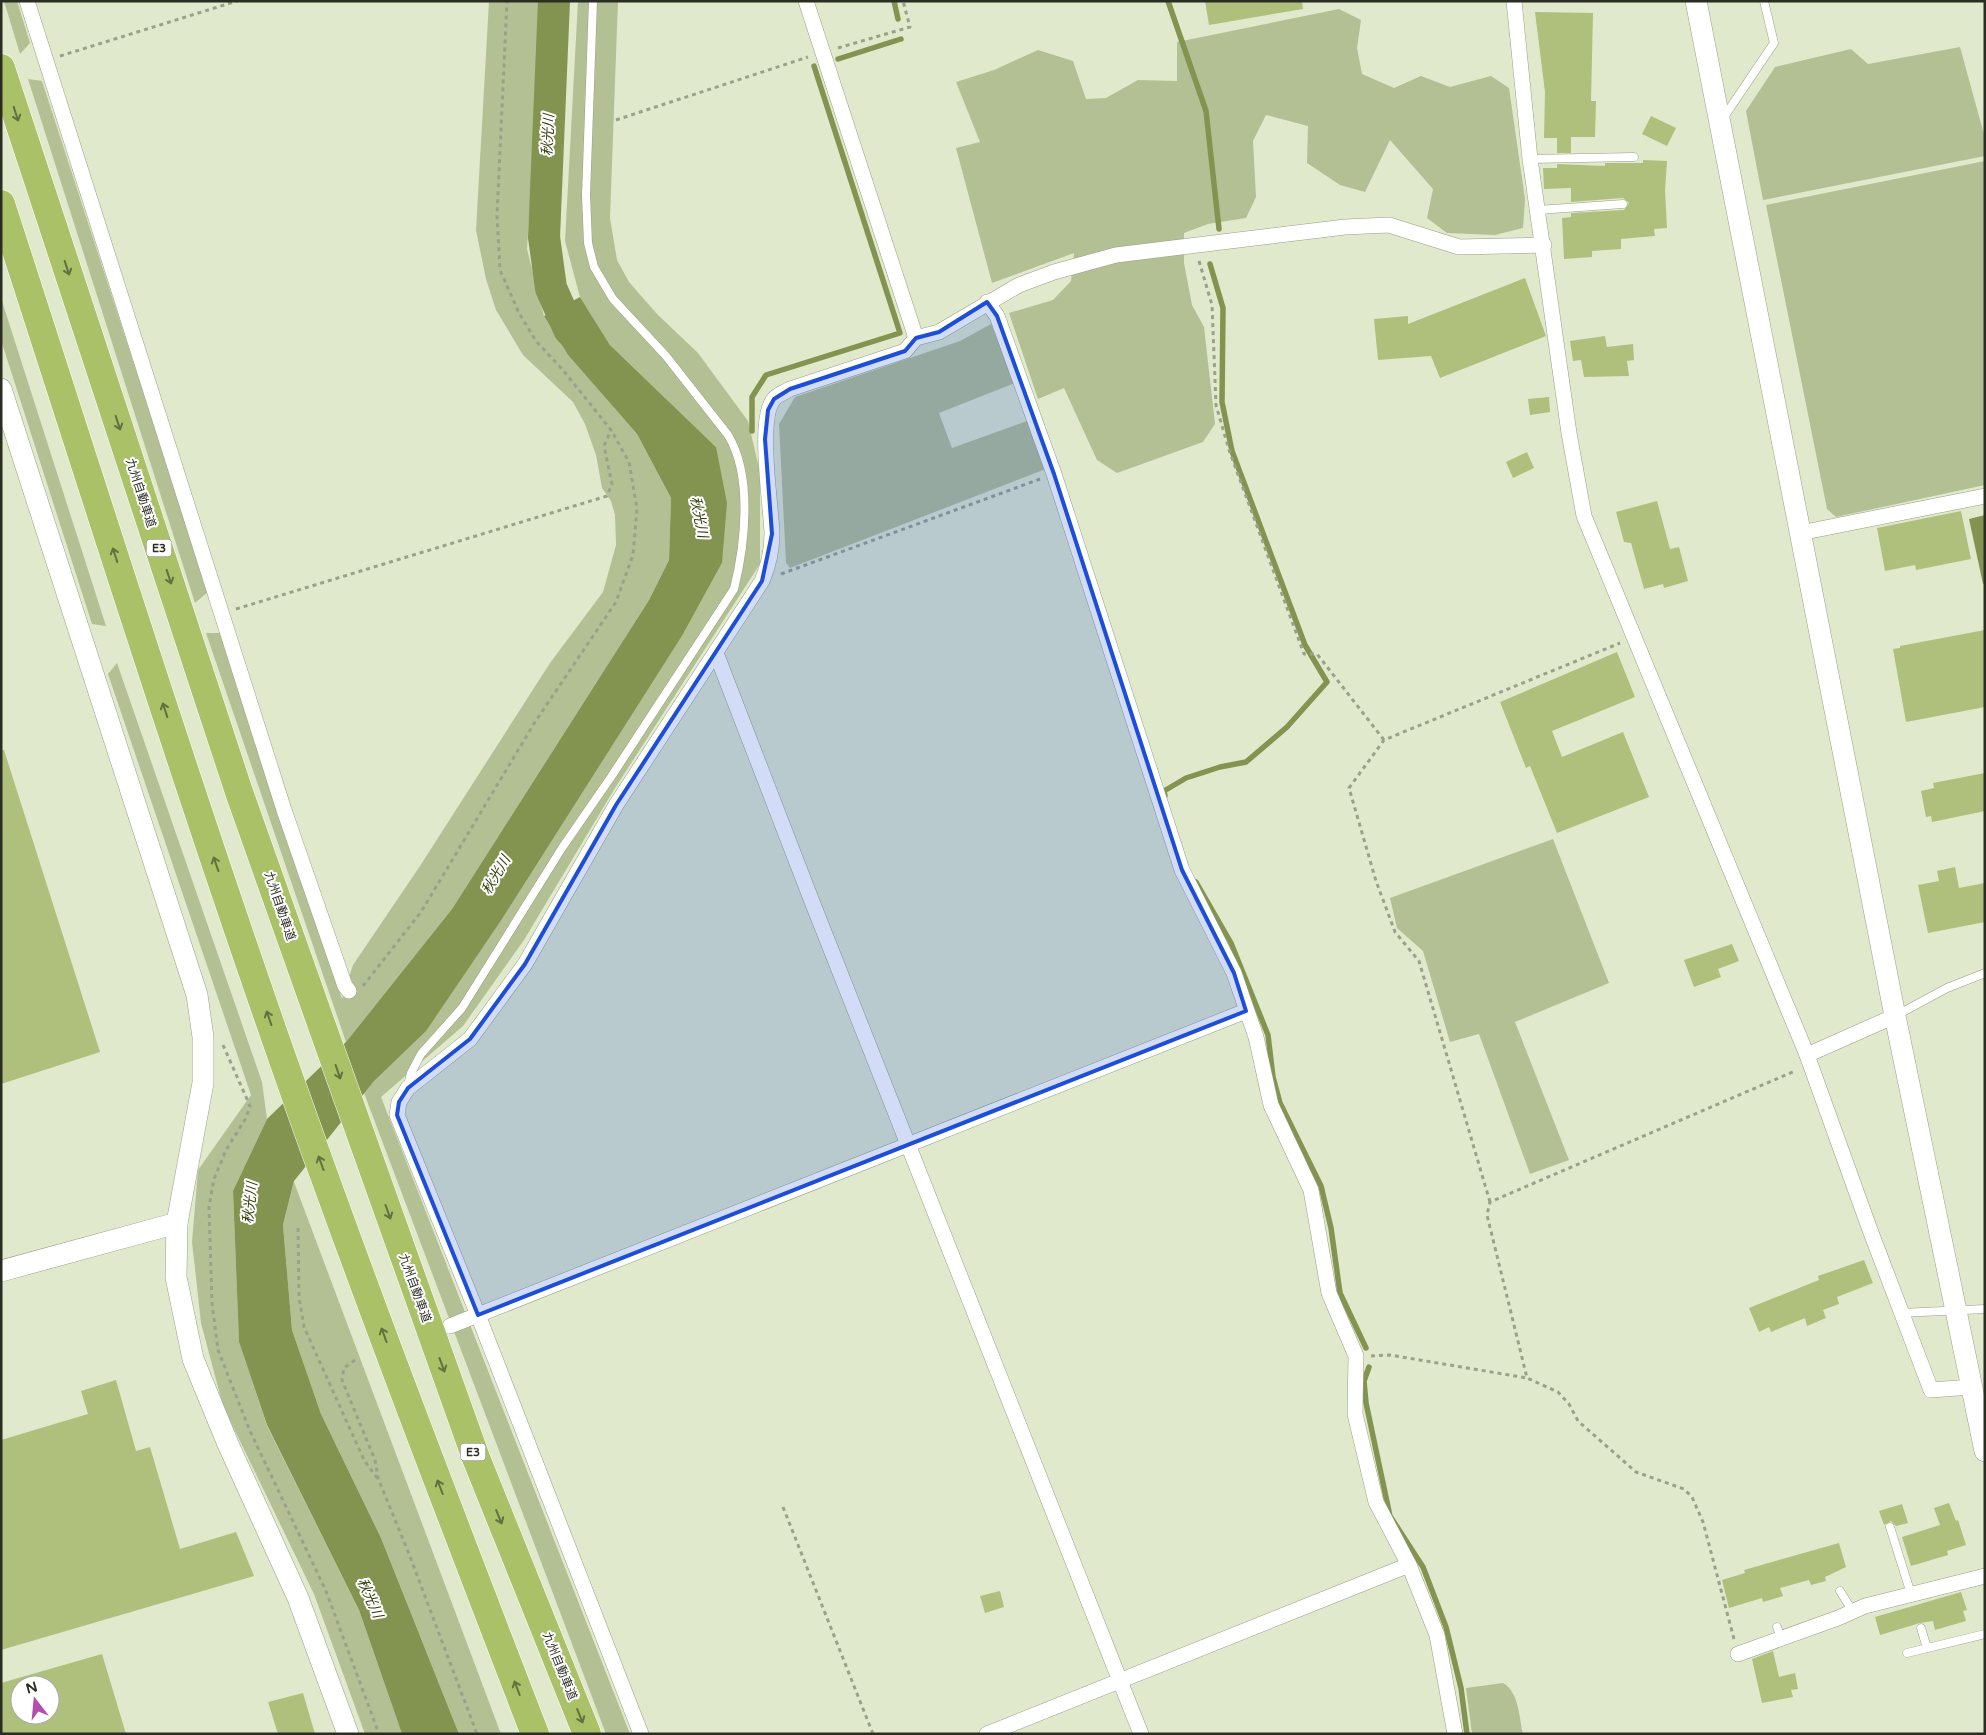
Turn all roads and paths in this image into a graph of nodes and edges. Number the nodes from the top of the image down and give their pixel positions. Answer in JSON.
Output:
{"nodes":[{"id":1,"x":27,"y":1,"type":"edge"},
{"id":2,"x":238,"y":1,"type":"edge"},
{"id":3,"x":506,"y":1,"type":"edge"},
{"id":4,"x":593,"y":1,"type":"edge"},
{"id":5,"x":806,"y":1,"type":"edge"},
{"id":6,"x":903,"y":1,"type":"edge"},
{"id":7,"x":1514,"y":1,"type":"edge"},
{"id":8,"x":1696,"y":1,"type":"edge"},
{"id":9,"x":1764,"y":1,"type":"edge"},
{"id":10,"x":823,"y":53,"type":"junction"},
{"id":11,"x":45,"y":61,"type":"junction"},
{"id":12,"x":1,"y":68,"type":"edge"},
{"id":13,"x":616,"y":120,"type":"dead end"},
{"id":14,"x":1721,"y":121,"type":"junction"},
{"id":15,"x":1634,"y":158,"type":"dead end"},
{"id":16,"x":1530,"y":159,"type":"junction"},
{"id":17,"x":1,"y":204,"type":"edge"},
{"id":18,"x":1623,"y":204,"type":"dead end"},
{"id":19,"x":1538,"y":210,"type":"junction"},
{"id":20,"x":1194,"y":245,"type":"junction"},
{"id":21,"x":1544,"y":245,"type":"junction"},
{"id":22,"x":988,"y":302,"type":"junction"},
{"id":23,"x":916,"y":338,"type":"junction"},
{"id":24,"x":1,"y":389,"type":"edge"},
{"id":25,"x":611,"y":430,"type":"junction"},
{"id":26,"x":1054,"y":474,"type":"junction"},
{"id":27,"x":1985,"y":496,"type":"edge"},
{"id":28,"x":1800,"y":533,"type":"junction"},
{"id":29,"x":762,"y":581,"type":"junction"},
{"id":30,"x":221,"y":614,"type":"junction"},
{"id":31,"x":1634,"y":637,"type":"junction"},
{"id":32,"x":716,"y":653,"type":"junction"},
{"id":33,"x":1384,"y":740,"type":"junction"},
{"id":34,"x":1985,"y":973,"type":"edge"},
{"id":35,"x":349,"y":991,"type":"joint"},
{"id":36,"x":1246,"y":1011,"type":"junction"},
{"id":37,"x":1895,"y":1016,"type":"junction"},
{"id":38,"x":222,"y":1041,"type":"dead end"},
{"id":39,"x":1808,"y":1060,"type":"junction"},
{"id":40,"x":408,"y":1088,"type":"junction"},
{"id":41,"x":909,"y":1144,"type":"junction"},
{"id":42,"x":1490,"y":1202,"type":"junction"},
{"id":43,"x":177,"y":1223,"type":"junction"},
{"id":44,"x":298,"y":1228,"type":"dead end"},
{"id":45,"x":1,"y":1272,"type":"edge"},
{"id":46,"x":1985,"y":1309,"type":"edge"},
{"id":47,"x":1955,"y":1310,"type":"junction"},
{"id":48,"x":1901,"y":1313,"type":"junction"},
{"id":49,"x":478,"y":1315,"type":"junction"},
{"id":50,"x":450,"y":1326,"type":"dead end"},
{"id":51,"x":1356,"y":1356,"type":"junction"},
{"id":52,"x":355,"y":1360,"type":"dead end"},
{"id":53,"x":1527,"y":1378,"type":"junction"},
{"id":54,"x":1971,"y":1387,"type":"junction"},
{"id":55,"x":1985,"y":1452,"type":"edge"},
{"id":56,"x":378,"y":1478,"type":"junction"},
{"id":57,"x":783,"y":1507,"type":"dead end"},
{"id":58,"x":1890,"y":1527,"type":"dead end"},
{"id":59,"x":1409,"y":1565,"type":"junction"},
{"id":60,"x":1985,"y":1576,"type":"edge"},
{"id":61,"x":1840,"y":1591,"type":"dead end"},
{"id":62,"x":1912,"y":1594,"type":"junction"},
{"id":63,"x":1853,"y":1612,"type":"junction"},
{"id":64,"x":1921,"y":1628,"type":"dead end"},
{"id":65,"x":1985,"y":1634,"type":"edge"},
{"id":66,"x":1927,"y":1648,"type":"junction"},
{"id":67,"x":1907,"y":1653,"type":"dead end"},
{"id":68,"x":1738,"y":1654,"type":"joint"},
{"id":69,"x":1120,"y":1681,"type":"junction"},
{"id":70,"x":348,"y":1734,"type":"edge"},
{"id":71,"x":379,"y":1734,"type":"edge"},
{"id":72,"x":477,"y":1734,"type":"edge"},
{"id":73,"x":535,"y":1734,"type":"edge"},
{"id":74,"x":587,"y":1734,"type":"edge"},
{"id":75,"x":641,"y":1734,"type":"edge"},
{"id":76,"x":873,"y":1734,"type":"edge"},
{"id":77,"x":987,"y":1734,"type":"edge"},
{"id":78,"x":1141,"y":1734,"type":"edge"},
{"id":79,"x":1455,"y":1734,"type":"edge"}],
"edges":[{"from":1,"to":11,"type":"street"},
{"from":2,"to":11,"type":"path"},
{"from":3,"to":25,"type":"path"},
{"from":4,"to":40,"type":"lane"},
{"from":5,"to":10,"type":"street"},
{"from":6,"to":10,"type":"path"},
{"from":7,"to":16,"type":"street"},
{"from":8,"to":14,"type":"street"},
{"from":9,"to":14,"type":"lane"},
{"from":10,"to":13,"type":"path"},
{"from":10,"to":23,"type":"street"},
{"from":11,"to":30,"type":"street"},
{"from":12,"to":74,"type":"highway","name":"九州自動車道","number":"E3","one_way":true},
{"from":14,"to":28,"type":"street"},
{"from":15,"to":16,"type":"lane"},
{"from":16,"to":19,"type":"street"},
{"from":73,"to":17,"type":"highway","one_way":true},
{"from":18,"to":19,"type":"lane"},
{"from":19,"to":21,"type":"street"},
{"from":20,"to":21,"type":"street"},
{"from":20,"to":22,"type":"street"},
{"from":20,"to":33,"type":"path"},
{"from":21,"to":31,"type":"street"},
{"from":22,"to":23,"type":"street"},
{"from":22,"to":26,"type":"street"},
{"from":23,"to":29,"type":"street"},
{"from":24,"to":43,"type":"street"},
{"from":25,"to":30,"type":"path"},
{"from":25,"to":35,"type":"path"},
{"from":26,"to":29,"type":"path"},
{"from":26,"to":36,"type":"street"},
{"from":27,"to":28,"type":"street"},
{"from":28,"to":37,"type":"street"},
{"from":29,"to":32,"type":"street"},
{"from":30,"to":35,"type":"street"},
{"from":31,"to":33,"type":"path"},
{"from":31,"to":39,"type":"street"},
{"from":32,"to":40,"type":"street"},
{"from":32,"to":41,"type":"street"},
{"from":33,"to":42,"type":"path"},
{"from":34,"to":37,"type":"lane"},
{"from":36,"to":41,"type":"street"},
{"from":36,"to":51,"type":"street"},
{"from":37,"to":39,"type":"street"},
{"from":37,"to":47,"type":"street"},
{"from":38,"to":71,"type":"path"},
{"from":39,"to":42,"type":"path"},
{"from":39,"to":48,"type":"street"},
{"from":40,"to":49,"type":"street"},
{"from":41,"to":49,"type":"street"},
{"from":41,"to":69,"type":"street"},
{"from":42,"to":53,"type":"path"},
{"from":43,"to":45,"type":"street"},
{"from":43,"to":70,"type":"street"},
{"from":44,"to":56,"type":"path"},
{"from":46,"to":47,"type":"lane"},
{"from":47,"to":48,"type":"lane"},
{"from":47,"to":54,"type":"street"},
{"from":48,"to":54,"type":"street"},
{"from":49,"to":50,"type":"street"},
{"from":49,"to":75,"type":"street"},
{"from":51,"to":53,"type":"path"},
{"from":51,"to":59,"type":"street"},
{"from":52,"to":56,"type":"path"},
{"from":53,"to":68,"type":"path"},
{"from":54,"to":55,"type":"street"},
{"from":56,"to":72,"type":"path"},
{"from":57,"to":76,"type":"path"},
{"from":58,"to":62,"type":"lane"},
{"from":59,"to":69,"type":"street"},
{"from":59,"to":79,"type":"street"},
{"from":60,"to":62,"type":"street"},
{"from":61,"to":63,"type":"lane"},
{"from":62,"to":63,"type":"street"},
{"from":63,"to":68,"type":"street"},
{"from":64,"to":66,"type":"lane"},
{"from":65,"to":66,"type":"lane"},
{"from":66,"to":67,"type":"lane"},
{"from":69,"to":77,"type":"street"},
{"from":69,"to":78,"type":"street"}]}
